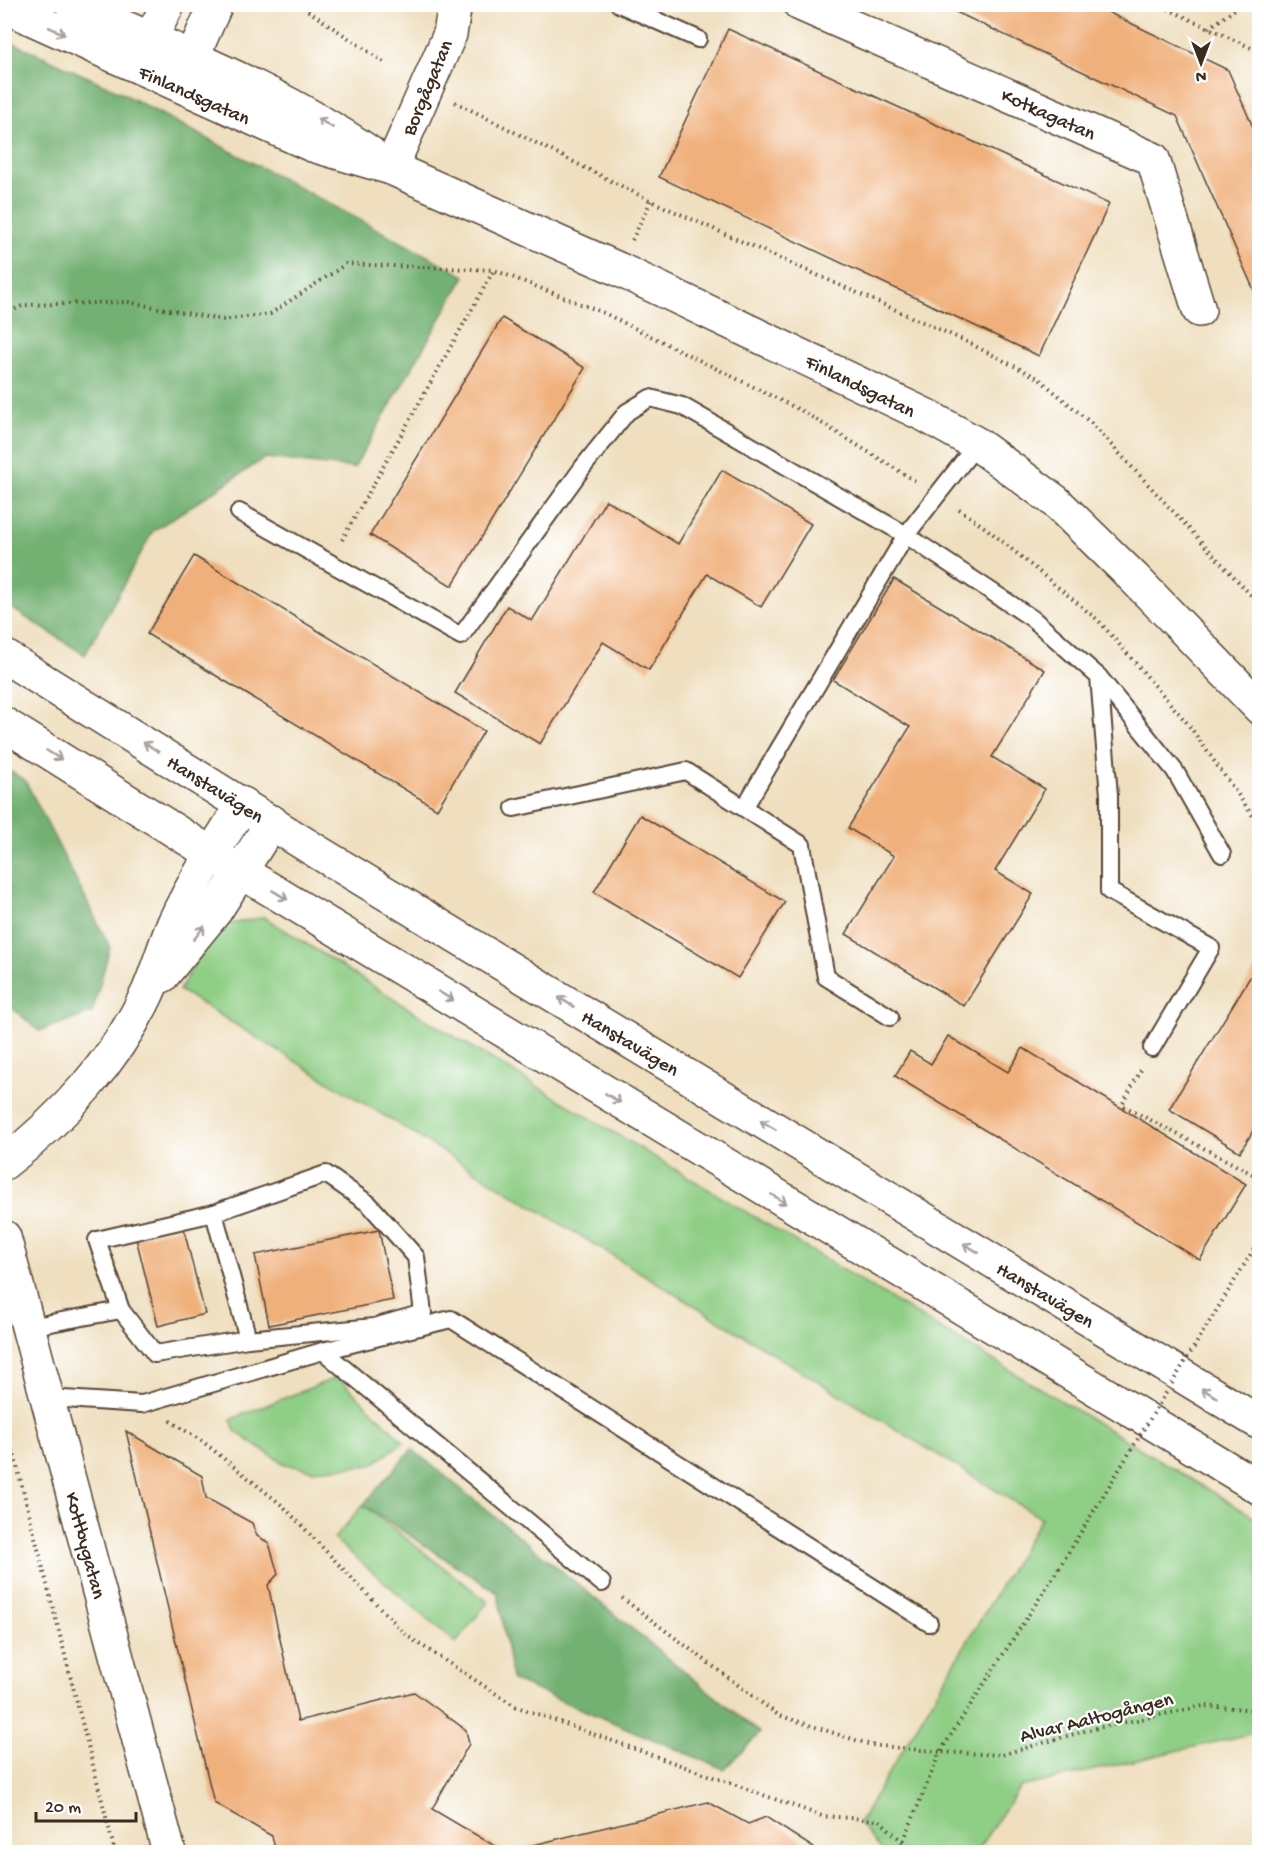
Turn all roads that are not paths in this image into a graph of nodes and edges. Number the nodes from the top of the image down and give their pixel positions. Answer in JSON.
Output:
{"nodes":[{"id":1,"x":72,"y":4,"type":"edge"},
{"id":2,"x":168,"y":4,"type":"edge"},
{"id":3,"x":216,"y":4,"type":"edge"},
{"id":4,"x":455,"y":4,"type":"edge"},
{"id":5,"x":620,"y":4,"type":"edge"},
{"id":6,"x":800,"y":4,"type":"edge"},
{"id":7,"x":4,"y":6,"type":"edge"},
{"id":8,"x":698,"y":39,"type":"dead end"},
{"id":9,"x":143,"y":54,"type":"junction"},
{"id":10,"x":185,"y":72,"type":"junction"},
{"id":11,"x":391,"y":168,"type":"junction"},
{"id":12,"x":1199,"y":310,"type":"dead end"},
{"id":13,"x":977,"y":444,"type":"junction"},
{"id":14,"x":239,"y":512,"type":"dead end"},
{"id":15,"x":906,"y":535,"type":"junction"},
{"id":16,"x":4,"y":656,"type":"edge"},
{"id":17,"x":1099,"y":677,"type":"junction"},
{"id":18,"x":1260,"y":708,"type":"edge"},
{"id":19,"x":4,"y":724,"type":"edge"},
{"id":20,"x":243,"y":804,"type":"junction"},
{"id":21,"x":514,"y":808,"type":"dead end"},
{"id":22,"x":744,"y":808,"type":"junction"},
{"id":23,"x":272,"y":822,"type":"junction"},
{"id":24,"x":212,"y":854,"type":"junction"},
{"id":25,"x":1222,"y":854,"type":"dead end"},
{"id":26,"x":240,"y":871,"type":"junction"},
{"id":27,"x":147,"y":993,"type":"junction"},
{"id":28,"x":890,"y":1017,"type":"dead end"},
{"id":29,"x":1152,"y":1048,"type":"road end"},
{"id":30,"x":4,"y":1163,"type":"edge"},
{"id":31,"x":214,"y":1213,"type":"junction"},
{"id":32,"x":4,"y":1237,"type":"edge"},
{"id":33,"x":121,"y":1310,"type":"junction"},
{"id":34,"x":29,"y":1327,"type":"junction"},
{"id":35,"x":248,"y":1339,"type":"junction"},
{"id":36,"x":323,"y":1351,"type":"junction"},
{"id":37,"x":48,"y":1398,"type":"junction"},
{"id":38,"x":1260,"y":1423,"type":"edge"},
{"id":39,"x":1260,"y":1488,"type":"edge"},
{"id":40,"x":602,"y":1583,"type":"road end"},
{"id":41,"x":929,"y":1623,"type":"dead end"},
{"id":42,"x":169,"y":1852,"type":"edge"}],
"edges":[{"from":1,"to":9,"type":"street","name":"Finlandsgatan"},
{"from":2,"to":9,"type":"street"},
{"from":3,"to":10,"type":"street"},
{"from":4,"to":11,"type":"street","name":"Borgågatan"},
{"from":5,"to":8,"type":"lane"},
{"from":6,"to":12,"type":"street","name":"Kotkagatan"},
{"from":7,"to":9,"type":"street","name":"Finlandsgatan","one_way":true},
{"from":9,"to":10,"type":"street","name":"Finlandsgatan"},
{"from":10,"to":11,"type":"street","name":"Finlandsgatan"},
{"from":11,"to":13,"type":"street","name":"Finlandsgatan"},
{"from":13,"to":15,"type":"lane"},
{"from":13,"to":18,"type":"street","name":"Finlandsgatan"},
{"from":14,"to":15,"type":"lane"},
{"from":15,"to":17,"type":"lane"},
{"from":15,"to":22,"type":"lane"},
{"from":20,"to":16,"type":"street","name":"Hanstavägen","one_way":true},
{"from":17,"to":25,"type":"lane"},
{"from":17,"to":29,"type":"lane"},
{"from":19,"to":24,"type":"street","one_way":true},
{"from":20,"to":23,"type":"street","name":"Hanstavägen"},
{"from":20,"to":24,"type":"street"},
{"from":21,"to":22,"type":"lane"},
{"from":22,"to":28,"type":"lane"},
{"from":23,"to":26,"type":"street"},
{"from":38,"to":23,"type":"street","name":"Hanstavägen","one_way":true},
{"from":24,"to":26,"type":"street"},
{"from":24,"to":27,"type":"street"},
{"from":27,"to":26,"type":"street","one_way":true},
{"from":26,"to":39,"type":"street","one_way":true},
{"from":27,"to":30,"type":"street"},
{"from":31,"to":33,"type":"lane"},
{"from":31,"to":35,"type":"lane"},
{"from":31,"to":35,"type":"lane"},
{"from":32,"to":34,"type":"street","name":"Kottbygatan"},
{"from":33,"to":34,"type":"lane"},
{"from":33,"to":35,"type":"lane"},
{"from":34,"to":37,"type":"street","name":"Kottbygatan"},
{"from":36,"to":37,"type":"lane"},
{"from":36,"to":40,"type":"lane"},
{"from":36,"to":41,"type":"lane"},
{"from":37,"to":42,"type":"street","name":"Kottbygatan"}]}
